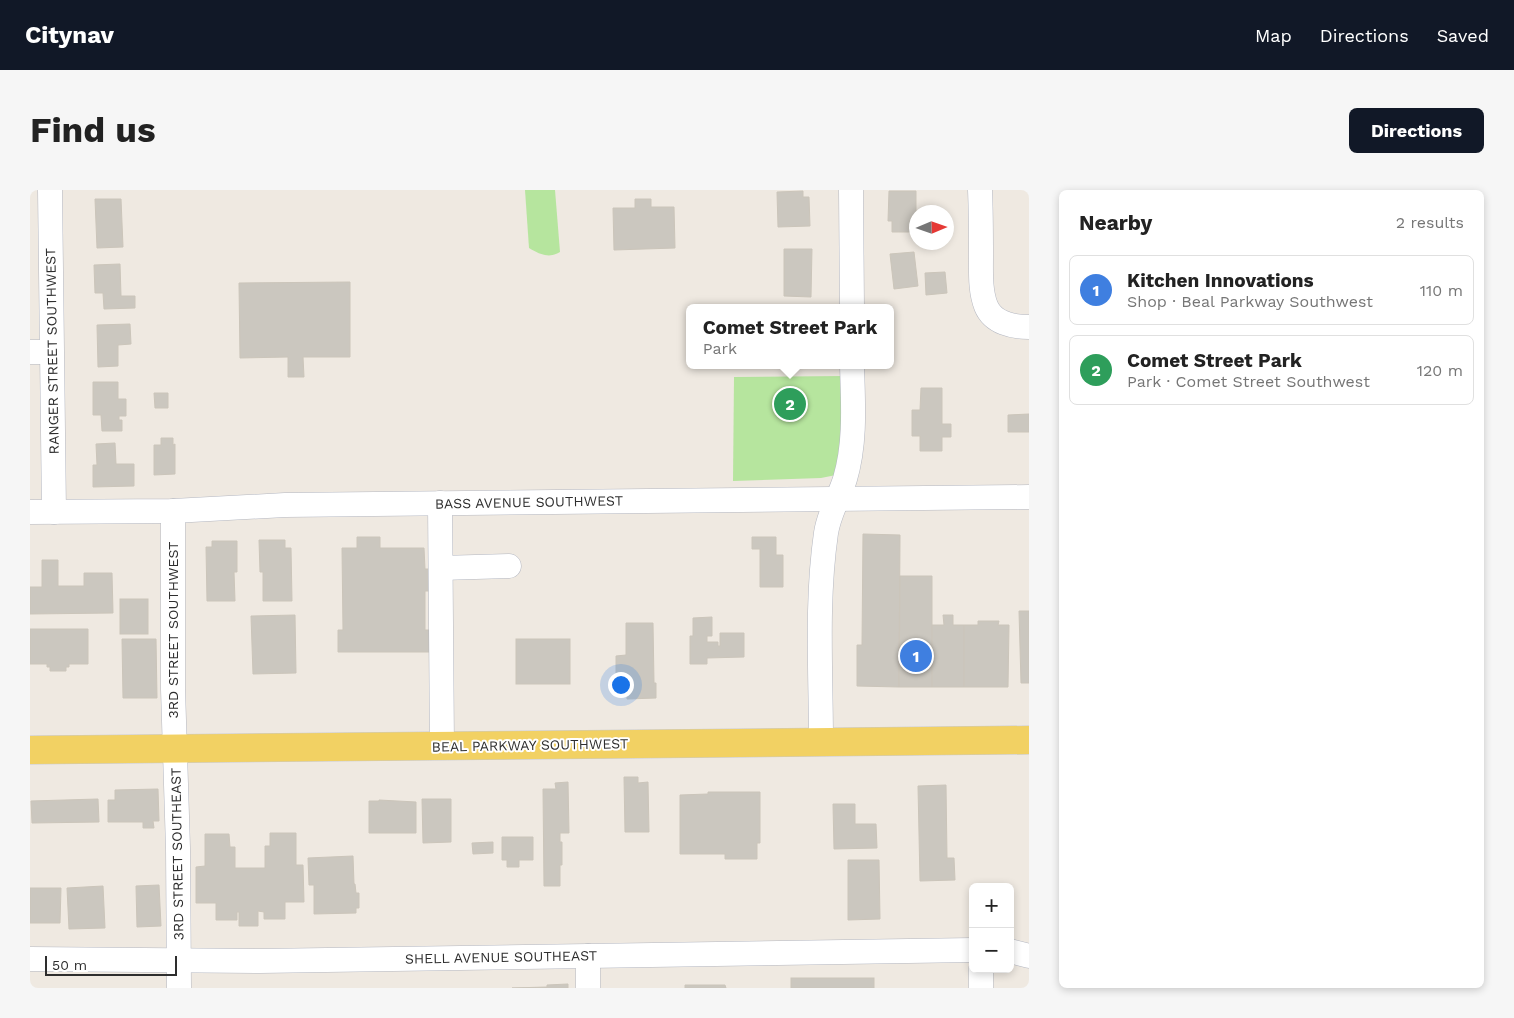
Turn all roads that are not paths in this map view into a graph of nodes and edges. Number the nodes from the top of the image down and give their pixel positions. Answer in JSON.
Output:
{"nodes":[{"id":1,"x":50,"y":190,"type":"edge"},
{"id":2,"x":851,"y":190,"type":"edge"},
{"id":3,"x":980,"y":190,"type":"edge"},
{"id":4,"x":852,"y":304,"type":"edge"},
{"id":5,"x":1029,"y":327,"type":"edge"},
{"id":6,"x":41,"y":352,"type":"edge"},
{"id":7,"x":852,"y":369,"type":"edge"},
{"id":8,"x":1029,"y":497,"type":"edge"},
{"id":9,"x":837,"y":499,"type":"junction"},
{"id":10,"x":440,"y":503,"type":"junction"},
{"id":11,"x":173,"y":511,"type":"junction"},
{"id":12,"x":30,"y":512,"type":"edge"},
{"id":13,"x":54,"y":512,"type":"junction"},
{"id":14,"x":509,"y":566,"type":"dead end"},
{"id":15,"x":441,"y":568,"type":"junction"},
{"id":16,"x":1029,"y":740,"type":"edge"},
{"id":17,"x":821,"y":743,"type":"junction"},
{"id":18,"x":442,"y":746,"type":"junction"},
{"id":19,"x":175,"y":749,"type":"junction"},
{"id":20,"x":30,"y":750,"type":"edge"},
{"id":21,"x":969,"y":950,"type":"edge"},
{"id":22,"x":1014,"y":952,"type":"edge"},
{"id":23,"x":588,"y":956,"type":"junction"},
{"id":24,"x":1029,"y":956,"type":"edge"},
{"id":25,"x":30,"y":959,"type":"edge"},
{"id":26,"x":179,"y":960,"type":"junction"},
{"id":27,"x":981,"y":973,"type":"edge"},
{"id":28,"x":179,"y":988,"type":"edge"},
{"id":29,"x":588,"y":988,"type":"edge"},
{"id":30,"x":981,"y":988,"type":"edge"}],
"edges":[{"from":1,"to":6,"type":"street","name":"RANGER STREET SOUTHWEST"},
{"from":2,"to":4,"type":"street"},
{"from":3,"to":5,"type":"street"},
{"from":6,"to":13,"type":"street","name":"RANGER STREET SOUTHWEST"},
{"from":7,"to":9,"type":"street"},
{"from":8,"to":9,"type":"street","name":"BASS AVENUE SOUTHWEST"},
{"from":9,"to":10,"type":"street","name":"BASS AVENUE SOUTHWEST"},
{"from":9,"to":17,"type":"street"},
{"from":10,"to":11,"type":"street","name":"BASS AVENUE SOUTHWEST"},
{"from":10,"to":15,"type":"street"},
{"from":11,"to":13,"type":"street","name":"BASS AVENUE SOUTHWEST"},
{"from":11,"to":19,"type":"street","name":"3RD STREET SOUTHWEST"},
{"from":12,"to":13,"type":"street","name":"BASS AVENUE SOUTHWEST"},
{"from":14,"to":15,"type":"street"},
{"from":15,"to":18,"type":"street"},
{"from":16,"to":17,"type":"main road","name":"BEAL PARKWAY SOUTHWEST"},
{"from":17,"to":18,"type":"main road","name":"BEAL PARKWAY SOUTHWEST"},
{"from":18,"to":19,"type":"main road","name":"BEAL PARKWAY SOUTHWEST"},
{"from":19,"to":20,"type":"main road","name":"BEAL PARKWAY SOUTHWEST"},
{"from":19,"to":26,"type":"street","name":"3RD STREET SOUTHEAST"},
{"from":21,"to":23,"type":"street","name":"SHELL AVENUE SOUTHEAST"},
{"from":22,"to":24,"type":"street"},
{"from":23,"to":26,"type":"street","name":"SHELL AVENUE SOUTHEAST"},
{"from":23,"to":29,"type":"street"},
{"from":25,"to":26,"type":"street","name":"SHELL AVENUE SOUTHEAST"},
{"from":26,"to":28,"type":"street","name":"3RD STREET SOUTHEAST"},
{"from":27,"to":30,"type":"street"}]}
